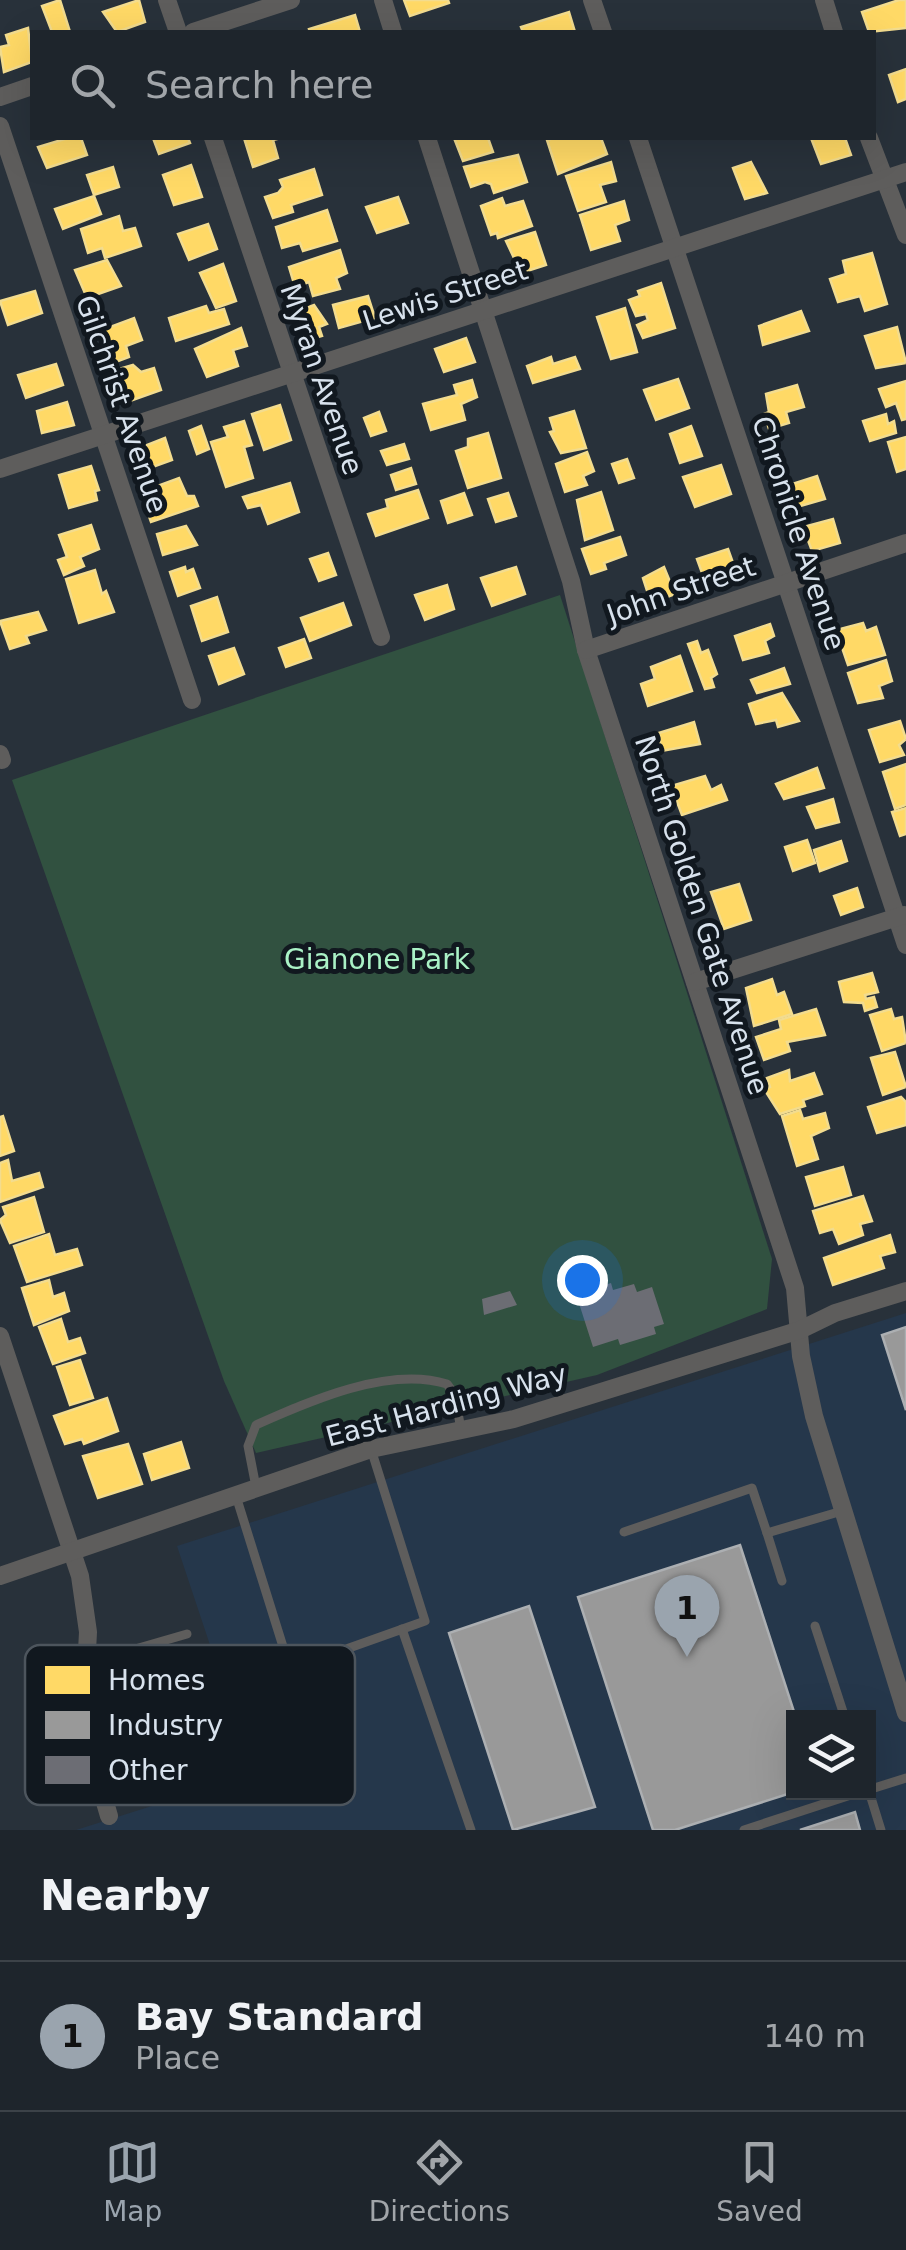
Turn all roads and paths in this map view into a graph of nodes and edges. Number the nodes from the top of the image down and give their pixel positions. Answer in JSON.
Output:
{"nodes":[{"id":1,"x":167,"y":0,"type":"edge"},
{"id":2,"x":292,"y":0,"type":"edge"},
{"id":3,"x":382,"y":0,"type":"edge"},
{"id":4,"x":592,"y":0,"type":"edge"},
{"id":5,"x":824,"y":0,"type":"edge"},
{"id":6,"x":177,"y":30,"type":"edge"},
{"id":7,"x":199,"y":30,"type":"edge"},
{"id":8,"x":392,"y":30,"type":"edge"},
{"id":9,"x":602,"y":30,"type":"edge"},
{"id":10,"x":833,"y":30,"type":"edge"},
{"id":11,"x":30,"y":87,"type":"edge"},
{"id":12,"x":0,"y":97,"type":"edge"},
{"id":13,"x":0,"y":126,"type":"edge"},
{"id":14,"x":214,"y":140,"type":"edge"},
{"id":15,"x":428,"y":140,"type":"edge"},
{"id":16,"x":639,"y":140,"type":"edge"},
{"id":17,"x":870,"y":140,"type":"edge"},
{"id":18,"x":906,"y":172,"type":"edge"},
{"id":19,"x":885,"y":178,"type":"junction"},
{"id":20,"x":906,"y":236,"type":"edge"},
{"id":21,"x":675,"y":248,"type":"junction"},
{"id":22,"x":484,"y":312,"type":"junction"},
{"id":23,"x":291,"y":373,"type":"junction"},
{"id":24,"x":105,"y":435,"type":"junction"},
{"id":25,"x":0,"y":470,"type":"edge"},
{"id":26,"x":906,"y":543,"type":"edge"},
{"id":27,"x":786,"y":583,"type":"junction"},
{"id":28,"x":381,"y":637,"type":"dead end"},
{"id":29,"x":586,"y":650,"type":"junction"},
{"id":30,"x":192,"y":700,"type":"dead end"},
{"id":31,"x":902,"y":916,"type":"edge"},
{"id":32,"x":906,"y":945,"type":"edge"},
{"id":33,"x":695,"y":982,"type":"junction"},
{"id":34,"x":906,"y":1291,"type":"edge"},
{"id":35,"x":800,"y":1330,"type":"junction"},
{"id":36,"x":0,"y":1336,"type":"edge"},
{"id":37,"x":461,"y":1430,"type":"junction"},
{"id":38,"x":372,"y":1449,"type":"junction"},
{"id":39,"x":256,"y":1487,"type":"junction"},
{"id":40,"x":236,"y":1496,"type":"junction"},
{"id":41,"x":842,"y":1511,"type":"junction"},
{"id":42,"x":624,"y":1532,"type":"dead end"},
{"id":43,"x":767,"y":1533,"type":"junction"},
{"id":44,"x":73,"y":1552,"type":"junction"},
{"id":45,"x":0,"y":1576,"type":"edge"},
{"id":46,"x":782,"y":1581,"type":"dead end"},
{"id":47,"x":814,"y":1626,"type":"dead end"},
{"id":48,"x":402,"y":1630,"type":"junction"},
{"id":49,"x":187,"y":1634,"type":"dead end"},
{"id":50,"x":86,"y":1645,"type":"edge"},
{"id":51,"x":149,"y":1645,"type":"edge"},
{"id":52,"x":283,"y":1645,"type":"edge"},
{"id":53,"x":355,"y":1646,"type":"edge"},
{"id":54,"x":842,"y":1710,"type":"edge"},
{"id":55,"x":906,"y":1714,"type":"edge"},
{"id":56,"x":906,"y":1778,"type":"edge"},
{"id":57,"x":876,"y":1787,"type":"edge"},
{"id":58,"x":836,"y":1800,"type":"edge"},
{"id":59,"x":872,"y":1800,"type":"edge"},
{"id":60,"x":106,"y":1805,"type":"edge"},
{"id":61,"x":109,"y":1816,"type":"dead end"},
{"id":62,"x":471,"y":1830,"type":"edge"},
{"id":63,"x":744,"y":1830,"type":"edge"},
{"id":64,"x":881,"y":1830,"type":"edge"}],
"edges":[{"from":1,"to":6,"type":"street"},
{"from":2,"to":7,"type":"street"},
{"from":3,"to":8,"type":"street"},
{"from":4,"to":9,"type":"street"},
{"from":5,"to":10,"type":"street"},
{"from":11,"to":12,"type":"street"},
{"from":13,"to":24,"type":"street","name":"Gilchrist Avenue"},
{"from":14,"to":23,"type":"street","name":"Myran Avenue"},
{"from":15,"to":22,"type":"street","name":"North Golden Gate Avenue"},
{"from":16,"to":21,"type":"street","name":"Chronicle Avenue"},
{"from":17,"to":19,"type":"street"},
{"from":18,"to":19,"type":"street","name":"Lewis Street"},
{"from":19,"to":20,"type":"street"},
{"from":19,"to":21,"type":"street","name":"Lewis Street"},
{"from":21,"to":22,"type":"street","name":"Lewis Street"},
{"from":21,"to":27,"type":"street","name":"Chronicle Avenue"},
{"from":22,"to":23,"type":"street","name":"Lewis Street"},
{"from":22,"to":29,"type":"street","name":"North Golden Gate Avenue"},
{"from":23,"to":24,"type":"street","name":"Lewis Street"},
{"from":23,"to":28,"type":"street","name":"Myran Avenue"},
{"from":24,"to":25,"type":"street","name":"Lewis Street"},
{"from":24,"to":30,"type":"street","name":"Gilchrist Avenue"},
{"from":26,"to":27,"type":"street","name":"John Street"},
{"from":27,"to":29,"type":"street","name":"John Street"},
{"from":27,"to":31,"type":"street","name":"Chronicle Avenue"},
{"from":29,"to":33,"type":"street","name":"North Golden Gate Avenue"},
{"from":31,"to":32,"type":"street","name":"Chronicle Avenue"},
{"from":31,"to":33,"type":"street"},
{"from":33,"to":35,"type":"street","name":"North Golden Gate Avenue"},
{"from":34,"to":35,"type":"street","name":"East Harding Way"},
{"from":35,"to":37,"type":"street","name":"East Harding Way"},
{"from":35,"to":41,"type":"street","name":"North Golden Gate Avenue"},
{"from":36,"to":44,"type":"street"},
{"from":37,"to":38,"type":"street","name":"East Harding Way"},
{"from":37,"to":39,"type":"lane"},
{"from":38,"to":39,"type":"street","name":"East Harding Way"},
{"from":38,"to":48,"type":"lane"},
{"from":39,"to":40,"type":"street","name":"East Harding Way"},
{"from":40,"to":44,"type":"street","name":"East Harding Way"},
{"from":40,"to":52,"type":"lane"},
{"from":41,"to":43,"type":"lane"},
{"from":41,"to":55,"type":"street","name":"North Golden Gate Avenue"},
{"from":42,"to":43,"type":"lane"},
{"from":43,"to":46,"type":"lane"},
{"from":44,"to":45,"type":"street","name":"East Harding Way"},
{"from":44,"to":50,"type":"street"},
{"from":47,"to":54,"type":"lane"},
{"from":48,"to":53,"type":"lane"},
{"from":48,"to":62,"type":"lane"},
{"from":49,"to":51,"type":"lane"},
{"from":56,"to":57,"type":"lane"},
{"from":58,"to":63,"type":"lane"},
{"from":59,"to":64,"type":"lane"},
{"from":60,"to":61,"type":"street"}]}
